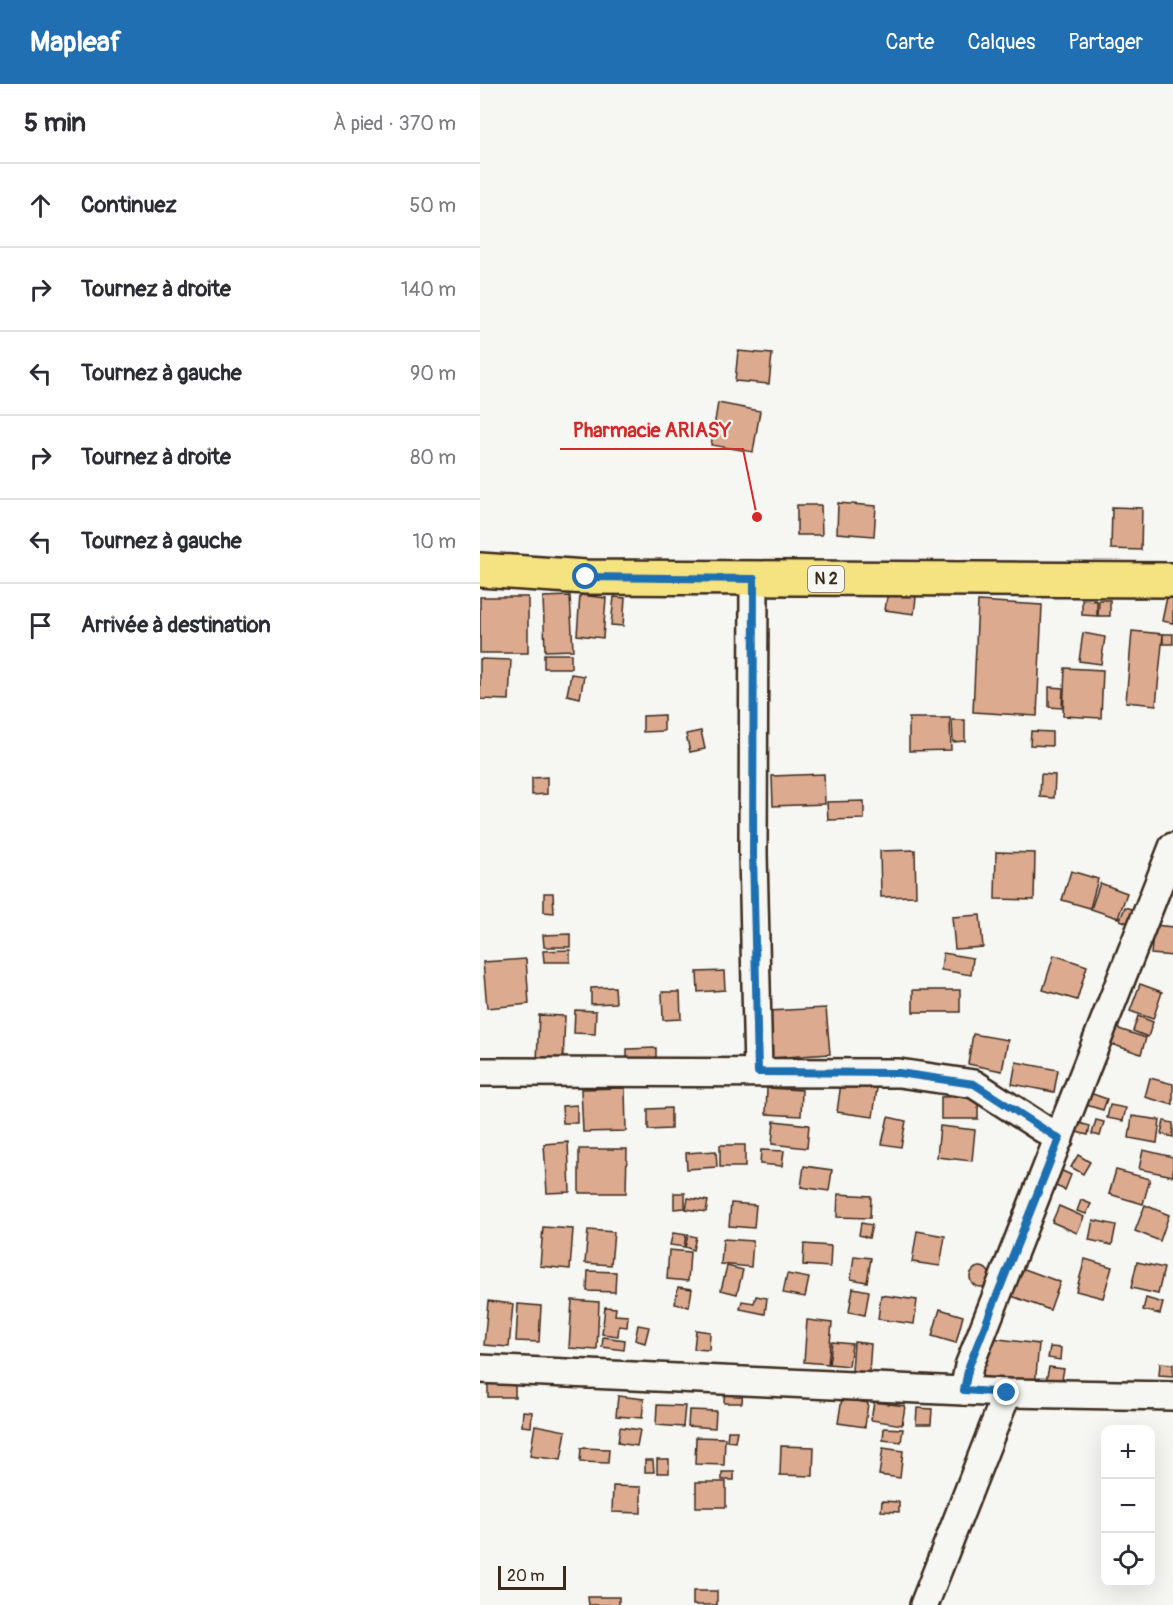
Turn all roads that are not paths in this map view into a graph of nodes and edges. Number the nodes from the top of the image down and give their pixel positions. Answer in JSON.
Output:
{"nodes":[{"id":1,"x":480,"y":570,"type":"edge"},
{"id":2,"x":754,"y":579,"type":"junction"},
{"id":3,"x":1173,"y":580,"type":"edge"},
{"id":4,"x":1173,"y":847,"type":"edge"},
{"id":5,"x":480,"y":1072,"type":"edge"},
{"id":6,"x":758,"y":1072,"type":"junction"},
{"id":7,"x":1059,"y":1139,"type":"junction"},
{"id":8,"x":480,"y":1369,"type":"edge"},
{"id":9,"x":964,"y":1390,"type":"junction"},
{"id":10,"x":1007,"y":1393,"type":"junction"},
{"id":11,"x":1173,"y":1396,"type":"edge"},
{"id":12,"x":924,"y":1605,"type":"edge"}],
"edges":[{"from":1,"to":2,"type":"main road","number":"N 2"},
{"from":2,"to":3,"type":"main road","number":"N 2"},
{"from":2,"to":6,"type":"street"},
{"from":4,"to":7,"type":"street"},
{"from":5,"to":6,"type":"street"},
{"from":6,"to":7,"type":"street"},
{"from":7,"to":9,"type":"street"},
{"from":8,"to":9,"type":"street"},
{"from":9,"to":10,"type":"street"},
{"from":10,"to":11,"type":"street"},
{"from":10,"to":12,"type":"street"}]}
